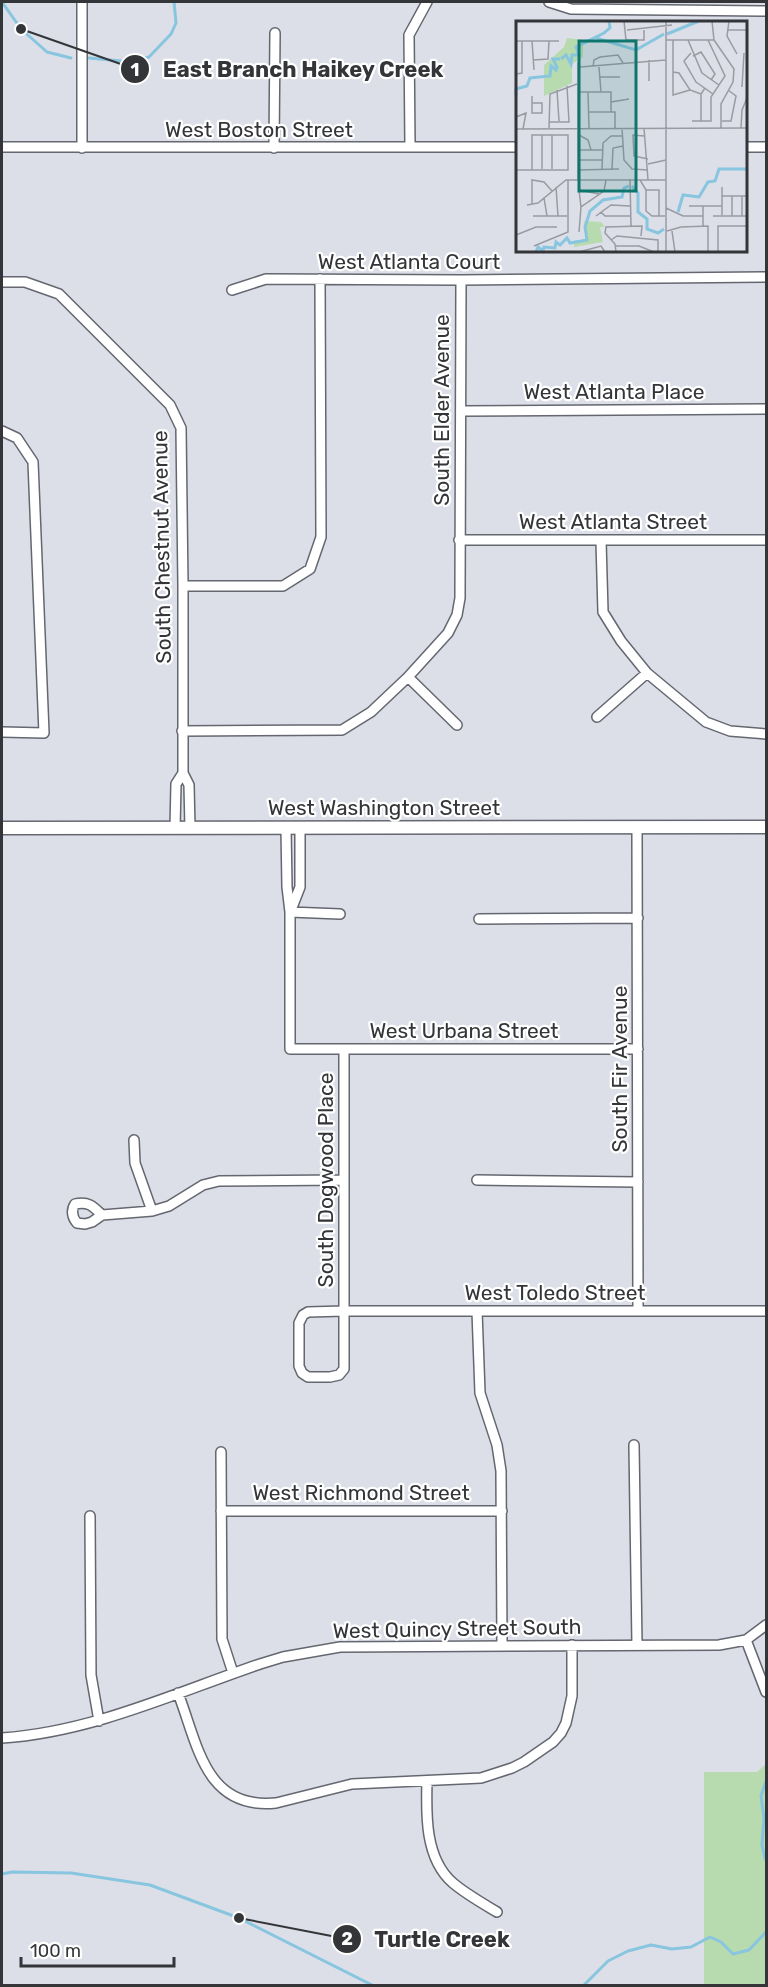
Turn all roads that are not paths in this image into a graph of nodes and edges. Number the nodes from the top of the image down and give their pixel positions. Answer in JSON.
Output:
{"nodes":[{"id":1,"x":82,"y":2,"type":"edge"},
{"id":2,"x":428,"y":2,"type":"edge"},
{"id":3,"x":549,"y":2,"type":"edge"},
{"id":4,"x":766,"y":11,"type":"edge"},
{"id":5,"x":275,"y":33,"type":"dead end"},
{"id":6,"x":2,"y":147,"type":"edge"},
{"id":7,"x":410,"y":147,"type":"junction"},
{"id":8,"x":516,"y":147,"type":"edge"},
{"id":9,"x":747,"y":147,"type":"edge"},
{"id":10,"x":766,"y":147,"type":"edge"},
{"id":11,"x":82,"y":148,"type":"junction"},
{"id":12,"x":274,"y":148,"type":"junction"},
{"id":13,"x":766,"y":277,"type":"edge"},
{"id":14,"x":320,"y":279,"type":"junction"},
{"id":15,"x":460,"y":280,"type":"junction"},
{"id":16,"x":2,"y":282,"type":"edge"},
{"id":17,"x":232,"y":290,"type":"dead end"},
{"id":18,"x":766,"y":409,"type":"edge"},
{"id":19,"x":462,"y":411,"type":"junction"},
{"id":20,"x":2,"y":431,"type":"edge"},
{"id":21,"x":459,"y":540,"type":"junction"},
{"id":22,"x":766,"y":540,"type":"edge"},
{"id":23,"x":601,"y":541,"type":"junction"},
{"id":24,"x":183,"y":586,"type":"junction"},
{"id":25,"x":647,"y":674,"type":"junction"},
{"id":26,"x":408,"y":677,"type":"junction"},
{"id":27,"x":597,"y":717,"type":"dead end"},
{"id":28,"x":457,"y":725,"type":"dead end"},
{"id":29,"x":182,"y":731,"type":"junction"},
{"id":30,"x":2,"y":732,"type":"edge"},
{"id":31,"x":766,"y":734,"type":"edge"},
{"id":32,"x":183,"y":773,"type":"junction"},
{"id":33,"x":766,"y":826,"type":"edge"},
{"id":34,"x":638,"y":827,"type":"junction"},
{"id":35,"x":2,"y":828,"type":"edge"},
{"id":36,"x":175,"y":828,"type":"junction"},
{"id":37,"x":190,"y":828,"type":"junction"},
{"id":38,"x":286,"y":828,"type":"junction"},
{"id":39,"x":300,"y":828,"type":"junction"},
{"id":40,"x":290,"y":912,"type":"junction"},
{"id":41,"x":340,"y":914,"type":"dead end"},
{"id":42,"x":638,"y":918,"type":"junction"},
{"id":43,"x":479,"y":919,"type":"dead end"},
{"id":44,"x":638,"y":1048,"type":"junction"},
{"id":45,"x":344,"y":1049,"type":"junction"},
{"id":46,"x":134,"y":1140,"type":"dead end"},
{"id":47,"x":344,"y":1180,"type":"junction"},
{"id":48,"x":477,"y":1180,"type":"dead end"},
{"id":49,"x":638,"y":1182,"type":"junction"},
{"id":50,"x":152,"y":1211,"type":"junction"},
{"id":51,"x":102,"y":1215,"type":"dead end"},
{"id":52,"x":344,"y":1311,"type":"junction"},
{"id":53,"x":477,"y":1311,"type":"junction"},
{"id":54,"x":638,"y":1311,"type":"junction"},
{"id":55,"x":766,"y":1311,"type":"edge"},
{"id":56,"x":634,"y":1445,"type":"dead end"},
{"id":57,"x":221,"y":1452,"type":"dead end"},
{"id":58,"x":221,"y":1511,"type":"junction"},
{"id":59,"x":502,"y":1511,"type":"junction"},
{"id":60,"x":90,"y":1516,"type":"dead end"},
{"id":61,"x":766,"y":1626,"type":"edge"},
{"id":62,"x":746,"y":1640,"type":"junction"},
{"id":63,"x":502,"y":1645,"type":"junction"},
{"id":64,"x":572,"y":1645,"type":"junction"},
{"id":65,"x":637,"y":1645,"type":"junction"},
{"id":66,"x":232,"y":1673,"type":"junction"},
{"id":67,"x":766,"y":1692,"type":"edge"},
{"id":68,"x":178,"y":1693,"type":"junction"},
{"id":69,"x":99,"y":1721,"type":"junction"},
{"id":70,"x":2,"y":1738,"type":"edge"},
{"id":71,"x":427,"y":1781,"type":"junction"},
{"id":72,"x":496,"y":1912,"type":"dead end"}],
"edges":[{"from":1,"to":11,"type":"street"},
{"from":2,"to":7,"type":"street"},
{"from":3,"to":4,"type":"street"},
{"from":5,"to":12,"type":"street"},
{"from":6,"to":11,"type":"street","name":"West Boston Street"},
{"from":7,"to":8,"type":"street","name":"West Boston Street"},
{"from":7,"to":12,"type":"street","name":"West Boston Street"},
{"from":9,"to":10,"type":"street"},
{"from":11,"to":12,"type":"street","name":"West Boston Street"},
{"from":13,"to":15,"type":"street","name":"West Atlanta Court"},
{"from":14,"to":15,"type":"street","name":"West Atlanta Court"},
{"from":14,"to":17,"type":"street","name":"West Atlanta Court"},
{"from":14,"to":24,"type":"street"},
{"from":15,"to":19,"type":"street","name":"South Elder Avenue"},
{"from":16,"to":24,"type":"street","name":"South Chestnut Avenue"},
{"from":18,"to":19,"type":"street","name":"West Atlanta Place"},
{"from":19,"to":21,"type":"street","name":"South Elder Avenue"},
{"from":20,"to":30,"type":"street"},
{"from":21,"to":23,"type":"street","name":"West Atlanta Street"},
{"from":21,"to":26,"type":"street","name":"South Elder Avenue"},
{"from":22,"to":23,"type":"street","name":"West Atlanta Street"},
{"from":23,"to":25,"type":"street"},
{"from":24,"to":29,"type":"street","name":"South Chestnut Avenue"},
{"from":25,"to":27,"type":"street"},
{"from":25,"to":31,"type":"street"},
{"from":26,"to":28,"type":"street"},
{"from":26,"to":29,"type":"street","name":"South Elder Avenue"},
{"from":29,"to":32,"type":"street","name":"South Chestnut Avenue"},
{"from":32,"to":36,"type":"street","name":"South Chestnut Avenue"},
{"from":32,"to":37,"type":"street","name":"South Chestnut Avenue"},
{"from":33,"to":34,"type":"main road","name":"West Washington Street"},
{"from":34,"to":39,"type":"main road","name":"West Washington Street"},
{"from":34,"to":42,"type":"street","name":"South Fir Avenue"},
{"from":35,"to":36,"type":"main road","name":"West Washington Street"},
{"from":36,"to":37,"type":"main road","name":"West Washington Street"},
{"from":37,"to":38,"type":"main road","name":"West Washington Street"},
{"from":38,"to":39,"type":"main road","name":"West Washington Street"},
{"from":38,"to":40,"type":"street"},
{"from":39,"to":40,"type":"street"},
{"from":40,"to":41,"type":"street"},
{"from":40,"to":45,"type":"street","name":"West Urbana Street"},
{"from":42,"to":43,"type":"street"},
{"from":42,"to":44,"type":"street","name":"South Fir Avenue"},
{"from":44,"to":45,"type":"street","name":"West Urbana Street"},
{"from":44,"to":49,"type":"street","name":"South Fir Avenue"},
{"from":45,"to":47,"type":"street","name":"South Dogwood Place"},
{"from":46,"to":50,"type":"street"},
{"from":47,"to":50,"type":"street"},
{"from":47,"to":52,"type":"street","name":"South Dogwood Place"},
{"from":48,"to":49,"type":"street"},
{"from":49,"to":54,"type":"street","name":"South Fir Avenue"},
{"from":50,"to":51,"type":"street"},
{"from":52,"to":52,"type":"street","name":"South Dogwood Place"},
{"from":52,"to":53,"type":"street","name":"West Toledo Street"},
{"from":53,"to":54,"type":"street","name":"West Toledo Street"},
{"from":53,"to":59,"type":"street"},
{"from":54,"to":55,"type":"street","name":"West Toledo Street"},
{"from":56,"to":65,"type":"street"},
{"from":57,"to":58,"type":"street"},
{"from":58,"to":59,"type":"street","name":"West Richmond Street"},
{"from":58,"to":66,"type":"street"},
{"from":59,"to":63,"type":"street"},
{"from":60,"to":69,"type":"street"},
{"from":61,"to":62,"type":"street"},
{"from":62,"to":65,"type":"street","name":"West Quincy Street South"},
{"from":62,"to":67,"type":"street"},
{"from":63,"to":64,"type":"street","name":"West Quincy Street South"},
{"from":63,"to":66,"type":"street","name":"West Quincy Street South"},
{"from":64,"to":65,"type":"street","name":"West Quincy Street South"},
{"from":64,"to":71,"type":"street"},
{"from":66,"to":68,"type":"street","name":"West Quincy Street South"},
{"from":68,"to":69,"type":"street","name":"West Quincy Street South"},
{"from":68,"to":71,"type":"street"},
{"from":69,"to":70,"type":"street","name":"West Quincy Street South"},
{"from":71,"to":72,"type":"street"}]}
